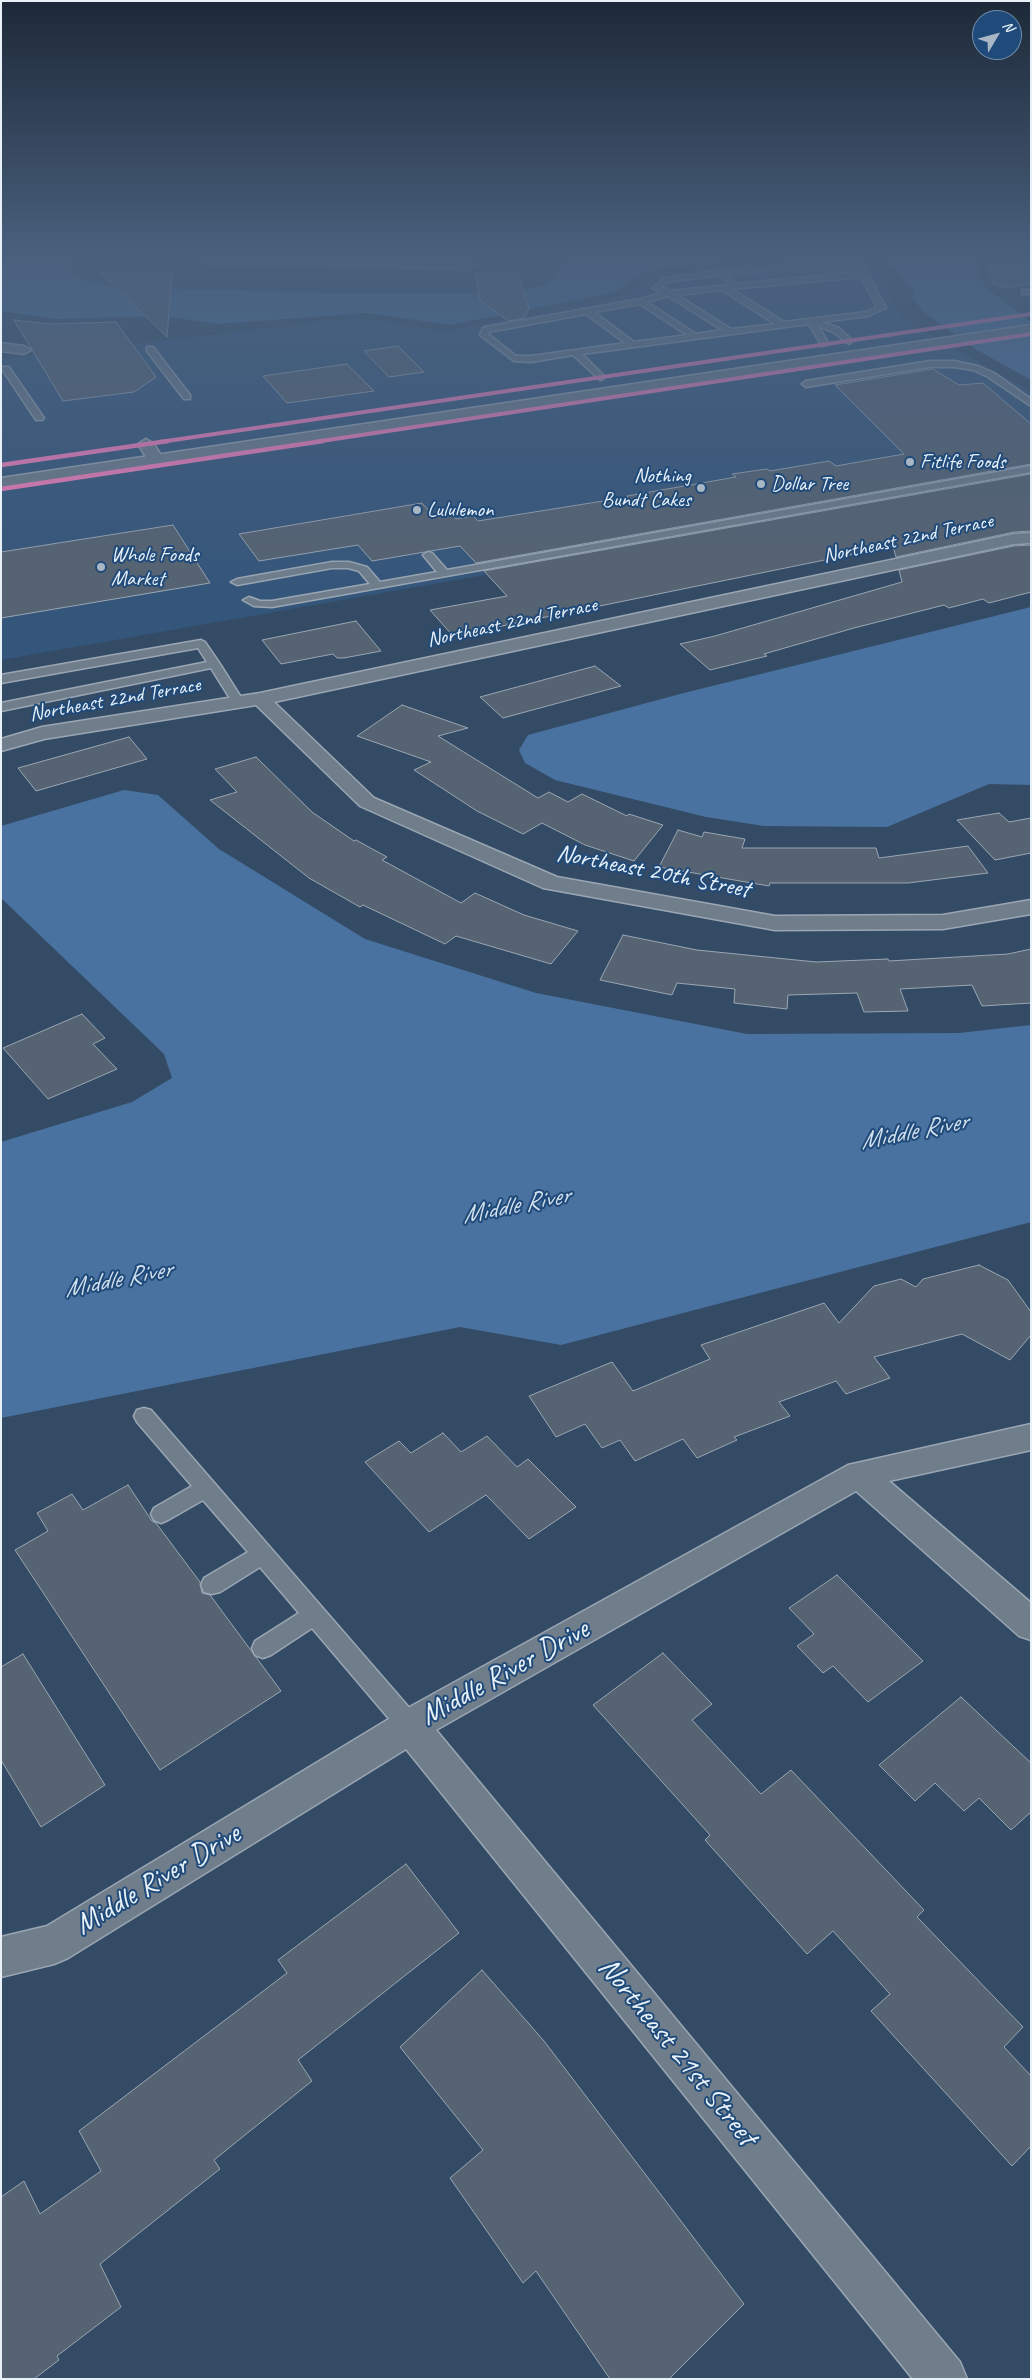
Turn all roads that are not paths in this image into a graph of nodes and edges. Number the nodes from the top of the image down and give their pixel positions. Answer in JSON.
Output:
{"nodes":[{"id":1,"x":6,"y":368,"type":"dead end"},
{"id":2,"x":164,"y":368,"type":"edge"},
{"id":3,"x":591,"y":368,"type":"edge"},
{"id":4,"x":661,"y":368,"type":"edge"},
{"id":5,"x":770,"y":368,"type":"edge"},
{"id":6,"x":905,"y":368,"type":"edge"},
{"id":7,"x":975,"y":368,"type":"edge"},
{"id":8,"x":600,"y":377,"type":"junction"},
{"id":9,"x":806,"y":384,"type":"dead end"},
{"id":10,"x":187,"y":397,"type":"dead end"},
{"id":11,"x":1031,"y":403,"type":"edge"},
{"id":12,"x":39,"y":418,"type":"dead end"},
{"id":13,"x":146,"y":444,"type":"junction"},
{"id":14,"x":156,"y":460,"type":"junction"},
{"id":15,"x":1,"y":466,"type":"edge"},
{"id":16,"x":1031,"y":469,"type":"edge"},
{"id":17,"x":1,"y":483,"type":"edge"},
{"id":18,"x":1031,"y":538,"type":"edge"},
{"id":19,"x":428,"y":555,"type":"dead end"},
{"id":20,"x":444,"y":574,"type":"junction"},
{"id":21,"x":237,"y":582,"type":"dead end"},
{"id":22,"x":377,"y":586,"type":"junction"},
{"id":23,"x":249,"y":600,"type":"dead end"},
{"id":24,"x":214,"y":664,"type":"junction"},
{"id":25,"x":1,"y":679,"type":"edge"},
{"id":26,"x":260,"y":699,"type":"junction"},
{"id":27,"x":238,"y":702,"type":"junction"},
{"id":28,"x":1,"y":707,"type":"edge"},
{"id":29,"x":1,"y":745,"type":"edge"},
{"id":30,"x":1031,"y":907,"type":"edge"},
{"id":31,"x":144,"y":1416,"type":"dead end"},
{"id":32,"x":1031,"y":1437,"type":"edge"},
{"id":33,"x":859,"y":1474,"type":"junction"},
{"id":34,"x":206,"y":1488,"type":"junction"},
{"id":35,"x":161,"y":1514,"type":"dead end"},
{"id":36,"x":263,"y":1554,"type":"junction"},
{"id":37,"x":212,"y":1585,"type":"dead end"},
{"id":38,"x":314,"y":1615,"type":"junction"},
{"id":39,"x":1031,"y":1625,"type":"edge"},
{"id":40,"x":262,"y":1648,"type":"dead end"},
{"id":41,"x":410,"y":1726,"type":"junction"},
{"id":42,"x":1,"y":1957,"type":"edge"},
{"id":43,"x":934,"y":2375,"type":"edge"}],
"edges":[{"from":1,"to":12,"type":"lane"},
{"from":2,"to":10,"type":"lane"},
{"from":3,"to":8,"type":"lane"},
{"from":4,"to":8,"type":"street"},
{"from":5,"to":14,"type":"street"},
{"from":6,"to":9,"type":"lane"},
{"from":7,"to":11,"type":"lane"},
{"from":8,"to":13,"type":"street"},
{"from":13,"to":14,"type":"street"},
{"from":13,"to":15,"type":"street"},
{"from":14,"to":17,"type":"street"},
{"from":16,"to":20,"type":"lane"},
{"from":18,"to":26,"type":"street","name":"Northeast 22nd Terrace"},
{"from":19,"to":20,"type":"lane"},
{"from":20,"to":22,"type":"lane"},
{"from":21,"to":22,"type":"lane"},
{"from":22,"to":23,"type":"lane"},
{"from":24,"to":25,"type":"lane"},
{"from":24,"to":27,"type":"lane"},
{"from":24,"to":28,"type":"lane"},
{"from":26,"to":27,"type":"street","name":"Northeast 22nd Terrace"},
{"from":26,"to":30,"type":"street","name":"Northeast 20th Street"},
{"from":27,"to":29,"type":"street","name":"Northeast 22nd Terrace"},
{"from":31,"to":34,"type":"lane"},
{"from":32,"to":33,"type":"street","name":"Middle River Drive"},
{"from":33,"to":39,"type":"street"},
{"from":33,"to":41,"type":"street","name":"Middle River Drive"},
{"from":34,"to":35,"type":"lane"},
{"from":34,"to":36,"type":"lane"},
{"from":36,"to":37,"type":"lane"},
{"from":36,"to":38,"type":"lane"},
{"from":38,"to":40,"type":"lane"},
{"from":38,"to":41,"type":"lane"},
{"from":41,"to":42,"type":"street","name":"Middle River Drive"},
{"from":41,"to":43,"type":"street","name":"Northeast 21st Street"}]}
